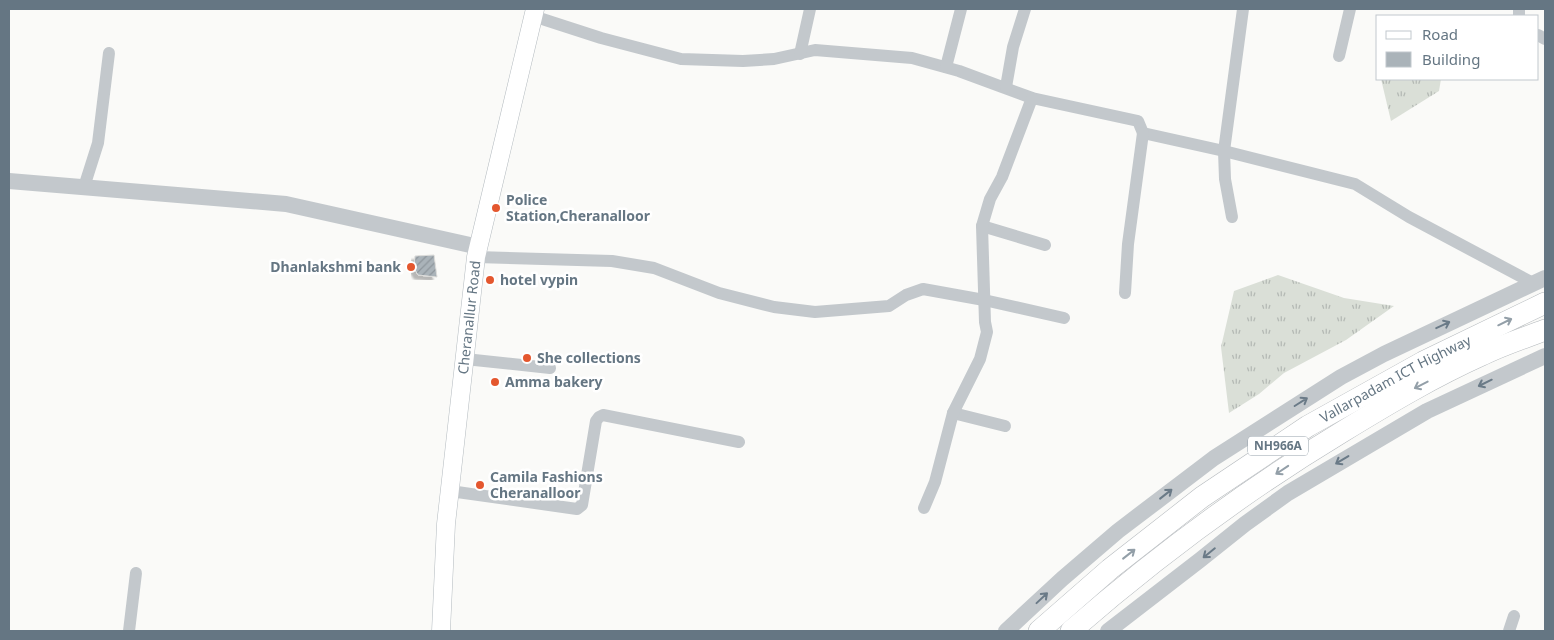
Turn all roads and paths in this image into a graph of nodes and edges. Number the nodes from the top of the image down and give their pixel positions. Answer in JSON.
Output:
{"nodes":[{"id":1,"x":810,"y":9,"type":"edge"},
{"id":2,"x":961,"y":9,"type":"edge"},
{"id":3,"x":1025,"y":9,"type":"edge"},
{"id":4,"x":1243,"y":9,"type":"edge"},
{"id":5,"x":1350,"y":9,"type":"edge"},
{"id":6,"x":534,"y":13,"type":"edge"},
{"id":7,"x":109,"y":53,"type":"dead end"},
{"id":8,"x":800,"y":54,"type":"junction"},
{"id":9,"x":1339,"y":56,"type":"dead end"},
{"id":10,"x":946,"y":68,"type":"junction"},
{"id":11,"x":1006,"y":87,"type":"junction"},
{"id":12,"x":1032,"y":98,"type":"junction"},
{"id":13,"x":1143,"y":133,"type":"junction"},
{"id":14,"x":1224,"y":151,"type":"junction"},
{"id":15,"x":9,"y":181,"type":"edge"},
{"id":16,"x":84,"y":187,"type":"junction"},
{"id":17,"x":1232,"y":217,"type":"dead end"},
{"id":18,"x":982,"y":226,"type":"junction"},
{"id":19,"x":1045,"y":244,"type":"dead end"},
{"id":20,"x":478,"y":252,"type":"junction"},
{"id":21,"x":1539,"y":281,"type":"edge"},
{"id":22,"x":1125,"y":293,"type":"dead end"},
{"id":23,"x":984,"y":300,"type":"junction"},
{"id":24,"x":1545,"y":303,"type":"edge"},
{"id":25,"x":1064,"y":318,"type":"dead end"},
{"id":26,"x":1545,"y":330,"type":"edge"},
{"id":27,"x":1545,"y":356,"type":"edge"},
{"id":28,"x":465,"y":360,"type":"junction"},
{"id":29,"x":550,"y":368,"type":"dead end"},
{"id":30,"x":953,"y":413,"type":"junction"},
{"id":31,"x":1005,"y":426,"type":"dead end"},
{"id":32,"x":739,"y":442,"type":"dead end"},
{"id":33,"x":450,"y":491,"type":"junction"},
{"id":34,"x":924,"y":508,"type":"dead end"},
{"id":35,"x":1110,"y":569,"type":"junction"},
{"id":36,"x":136,"y":574,"type":"dead end"},
{"id":37,"x":1123,"y":586,"type":"junction"},
{"id":38,"x":1514,"y":616,"type":"dead end"},
{"id":39,"x":1114,"y":630,"type":"edge"},
{"id":40,"x":129,"y":631,"type":"edge"},
{"id":41,"x":442,"y":631,"type":"edge"},
{"id":42,"x":1006,"y":631,"type":"edge"},
{"id":43,"x":1039,"y":631,"type":"edge"},
{"id":44,"x":1071,"y":631,"type":"edge"},
{"id":45,"x":1509,"y":631,"type":"edge"}],
"edges":[{"from":1,"to":8,"type":"street"},
{"from":2,"to":10,"type":"street"},
{"from":3,"to":11,"type":"street"},
{"from":4,"to":14,"type":"street"},
{"from":5,"to":9,"type":"street"},
{"from":6,"to":8,"type":"street"},
{"from":6,"to":20,"type":"main road","name":"Cheranallur Road"},
{"from":7,"to":16,"type":"street"},
{"from":8,"to":10,"type":"street"},
{"from":10,"to":11,"type":"street"},
{"from":11,"to":12,"type":"street"},
{"from":12,"to":13,"type":"street"},
{"from":12,"to":18,"type":"street"},
{"from":13,"to":14,"type":"street"},
{"from":13,"to":22,"type":"street"},
{"from":14,"to":17,"type":"street"},
{"from":14,"to":21,"type":"street"},
{"from":15,"to":16,"type":"street"},
{"from":16,"to":20,"type":"street"},
{"from":18,"to":19,"type":"street"},
{"from":18,"to":23,"type":"street"},
{"from":20,"to":23,"type":"street"},
{"from":20,"to":28,"type":"main road","name":"Cheranallur Road"},
{"from":42,"to":21,"type":"street","one_way":true},
{"from":23,"to":25,"type":"street"},
{"from":23,"to":30,"type":"street"},
{"from":35,"to":24,"type":"highway","name":"Vallarpadam ICT Highway","number":"NH966A","one_way":true},
{"from":26,"to":37,"type":"highway","name":"Vallarpadam ICT Highway","number":"NH966A","one_way":true},
{"from":27,"to":39,"type":"street","one_way":true},
{"from":28,"to":29,"type":"street"},
{"from":28,"to":33,"type":"main road","name":"Cheranallur Road"},
{"from":30,"to":31,"type":"street"},
{"from":30,"to":34,"type":"street"},
{"from":32,"to":33,"type":"street"},
{"from":33,"to":41,"type":"main road","name":"Cheranallur Road"},
{"from":35,"to":37,"type":"highway"},
{"from":35,"to":43,"type":"highway","name":"Vallarpadam ICT Highway","number":"NH966A"},
{"from":36,"to":40,"type":"street"},
{"from":37,"to":44,"type":"highway","name":"Vallarpadam ICT Highway","number":"NH966A"},
{"from":38,"to":45,"type":"street"}]}
